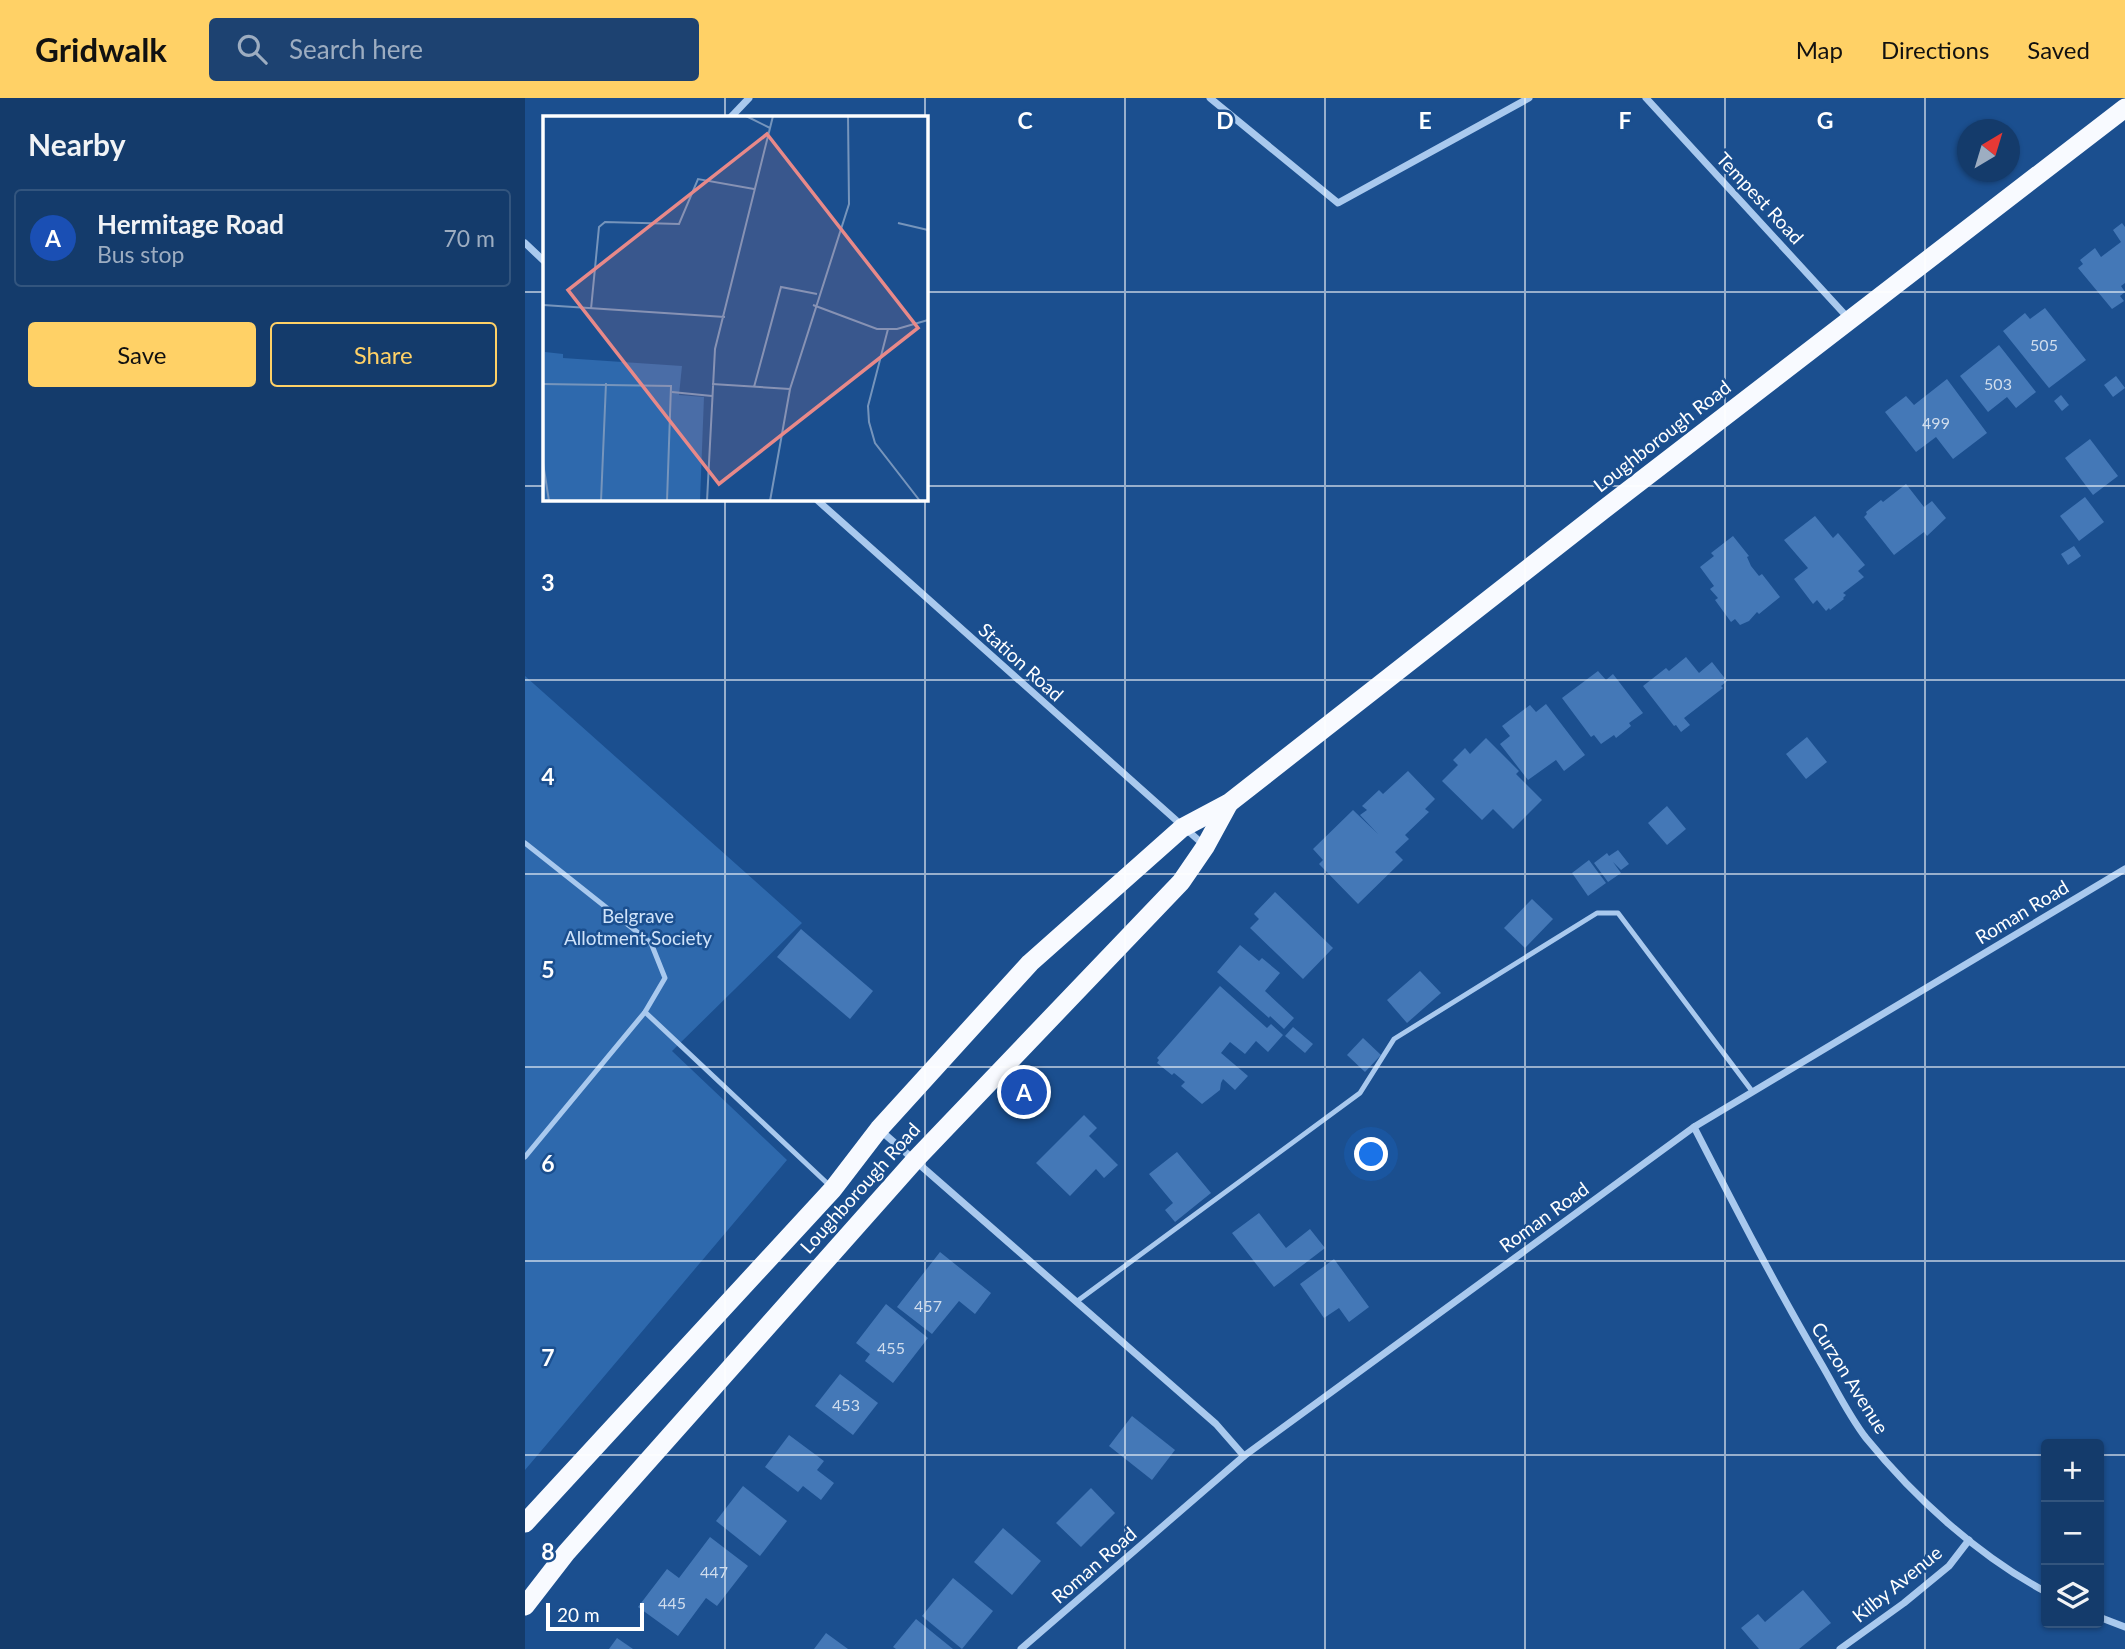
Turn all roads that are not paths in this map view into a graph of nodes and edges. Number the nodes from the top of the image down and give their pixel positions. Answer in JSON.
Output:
{"nodes":[{"id":1,"x":749,"y":98,"type":"edge"},
{"id":2,"x":1210,"y":98,"type":"edge"},
{"id":3,"x":1529,"y":98,"type":"edge"},
{"id":4,"x":1646,"y":98,"type":"edge"},
{"id":5,"x":2125,"y":107,"type":"edge"},
{"id":6,"x":732,"y":116,"type":"edge"},
{"id":7,"x":525,"y":243,"type":"edge"},
{"id":8,"x":543,"y":260,"type":"edge"},
{"id":9,"x":1850,"y":320,"type":"junction"},
{"id":10,"x":816,"y":500,"type":"edge"},
{"id":11,"x":1229,"y":803,"type":"junction"},
{"id":12,"x":1182,"y":828,"type":"junction"},
{"id":13,"x":525,"y":843,"type":"edge"},
{"id":14,"x":1206,"y":847,"type":"junction"},
{"id":15,"x":2125,"y":869,"type":"edge"},
{"id":16,"x":645,"y":1012,"type":"junction"},
{"id":17,"x":1752,"y":1091,"type":"junction"},
{"id":18,"x":1694,"y":1127,"type":"junction"},
{"id":19,"x":879,"y":1129,"type":"junction"},
{"id":20,"x":525,"y":1157,"type":"edge"},
{"id":21,"x":916,"y":1159,"type":"junction"},
{"id":22,"x":833,"y":1189,"type":"junction"},
{"id":23,"x":1076,"y":1302,"type":"junction"},
{"id":24,"x":1244,"y":1456,"type":"junction"},
{"id":25,"x":525,"y":1523,"type":"edge"},
{"id":26,"x":1969,"y":1540,"type":"junction"},
{"id":27,"x":2041,"y":1589,"type":"edge"},
{"id":28,"x":525,"y":1606,"type":"edge"},
{"id":29,"x":2104,"y":1619,"type":"edge"},
{"id":30,"x":2125,"y":1627,"type":"edge"},
{"id":31,"x":1021,"y":1649,"type":"edge"},
{"id":32,"x":1840,"y":1649,"type":"edge"}],
"edges":[{"from":1,"to":6,"type":"street"},
{"from":2,"to":3,"type":"street"},
{"from":4,"to":9,"type":"street","name":"Tempest Road"},
{"from":5,"to":9,"type":"highway","name":"Loughborough Road"},
{"from":7,"to":8,"type":"street"},
{"from":9,"to":11,"type":"highway","name":"Loughborough Road"},
{"from":10,"to":12,"type":"street","name":"Station Road"},
{"from":11,"to":12,"type":"highway","name":"Loughborough Road"},
{"from":11,"to":14,"type":"highway","name":"Loughborough Road"},
{"from":12,"to":14,"type":"street","name":"Station Road"},
{"from":12,"to":19,"type":"highway","name":"Loughborough Road"},
{"from":13,"to":16,"type":"lane"},
{"from":14,"to":21,"type":"highway","name":"Loughborough Road"},
{"from":15,"to":17,"type":"street","name":"Roman Road"},
{"from":16,"to":20,"type":"lane"},
{"from":16,"to":22,"type":"lane"},
{"from":17,"to":18,"type":"street","name":"Roman Road"},
{"from":17,"to":23,"type":"lane"},
{"from":18,"to":24,"type":"street","name":"Roman Road"},
{"from":18,"to":26,"type":"street","name":"Curzon Avenue"},
{"from":19,"to":21,"type":"street"},
{"from":19,"to":22,"type":"highway","name":"Loughborough Road"},
{"from":21,"to":23,"type":"street"},
{"from":21,"to":28,"type":"highway","name":"Loughborough Road"},
{"from":22,"to":25,"type":"highway","name":"Loughborough Road"},
{"from":23,"to":24,"type":"street"},
{"from":24,"to":31,"type":"street","name":"Roman Road"},
{"from":26,"to":27,"type":"street","name":"Curzon Avenue"},
{"from":26,"to":32,"type":"street","name":"Kilby Avenue"},
{"from":29,"to":30,"type":"street"}]}
